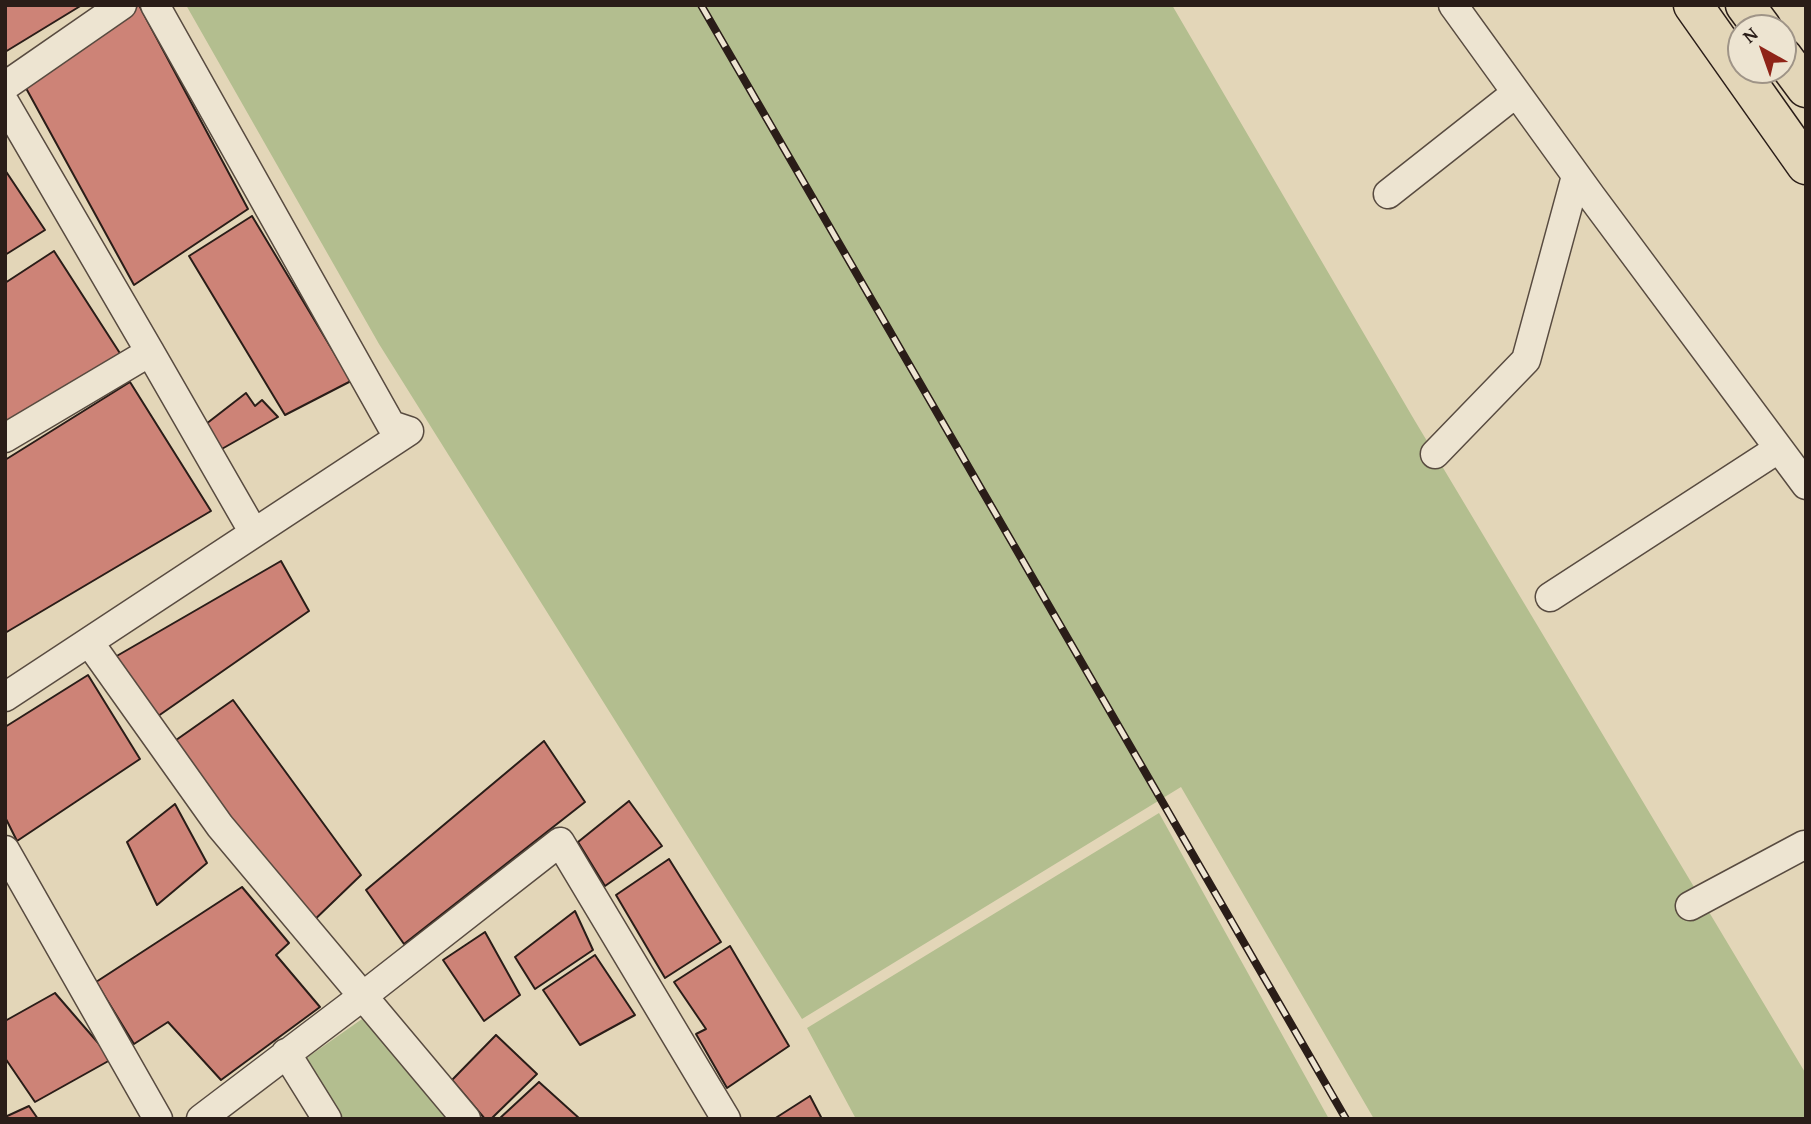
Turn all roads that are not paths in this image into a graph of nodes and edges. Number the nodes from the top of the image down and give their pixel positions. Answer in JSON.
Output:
{"nodes":[{"id":1,"x":122,"y":5,"type":"edge"},
{"id":2,"x":155,"y":5,"type":"edge"},
{"id":3,"x":1452,"y":5,"type":"edge"},
{"id":4,"x":1693,"y":5,"type":"edge"},
{"id":5,"x":5,"y":86,"type":"edge"},
{"id":6,"x":1516,"y":93,"type":"junction"},
{"id":7,"x":5,"y":103,"type":"edge"},
{"id":8,"x":1806,"y":165,"type":"edge"},
{"id":9,"x":1576,"y":176,"type":"junction"},
{"id":10,"x":1388,"y":194,"type":"dead end"},
{"id":11,"x":150,"y":352,"type":"junction"},
{"id":12,"x":5,"y":438,"type":"edge"},
{"id":13,"x":1778,"y":449,"type":"junction"},
{"id":14,"x":1435,"y":454,"type":"dead end"},
{"id":15,"x":1805,"y":483,"type":"edge"},
{"id":16,"x":254,"y":533,"type":"junction"},
{"id":17,"x":1550,"y":597,"type":"dead end"},
{"id":18,"x":89,"y":642,"type":"junction"},
{"id":19,"x":7,"y":692,"type":"edge"},
{"id":20,"x":1805,"y":845,"type":"edge"},
{"id":21,"x":5,"y":850,"type":"edge"},
{"id":22,"x":13,"y":882,"type":"edge"},
{"id":23,"x":1690,"y":906,"type":"dead end"},
{"id":24,"x":363,"y":996,"type":"junction"},
{"id":25,"x":286,"y":1053,"type":"junction"},
{"id":26,"x":159,"y":1119,"type":"edge"},
{"id":27,"x":201,"y":1119,"type":"edge"},
{"id":28,"x":327,"y":1119,"type":"edge"},
{"id":29,"x":466,"y":1119,"type":"edge"},
{"id":30,"x":726,"y":1119,"type":"edge"}],
"edges":[{"from":1,"to":5,"type":"street"},
{"from":2,"to":16,"type":"street"},
{"from":3,"to":6,"type":"street"},
{"from":4,"to":8,"type":"highway"},
{"from":6,"to":9,"type":"street"},
{"from":6,"to":10,"type":"street"},
{"from":7,"to":11,"type":"street"},
{"from":9,"to":13,"type":"street"},
{"from":9,"to":14,"type":"street"},
{"from":11,"to":12,"type":"street"},
{"from":11,"to":16,"type":"street"},
{"from":13,"to":15,"type":"street"},
{"from":13,"to":17,"type":"street"},
{"from":16,"to":18,"type":"street"},
{"from":18,"to":19,"type":"street"},
{"from":18,"to":24,"type":"street"},
{"from":20,"to":23,"type":"street"},
{"from":21,"to":22,"type":"street"},
{"from":22,"to":26,"type":"street"},
{"from":24,"to":25,"type":"street"},
{"from":24,"to":29,"type":"street"},
{"from":24,"to":30,"type":"street"},
{"from":25,"to":27,"type":"street"},
{"from":25,"to":28,"type":"street"}]}
